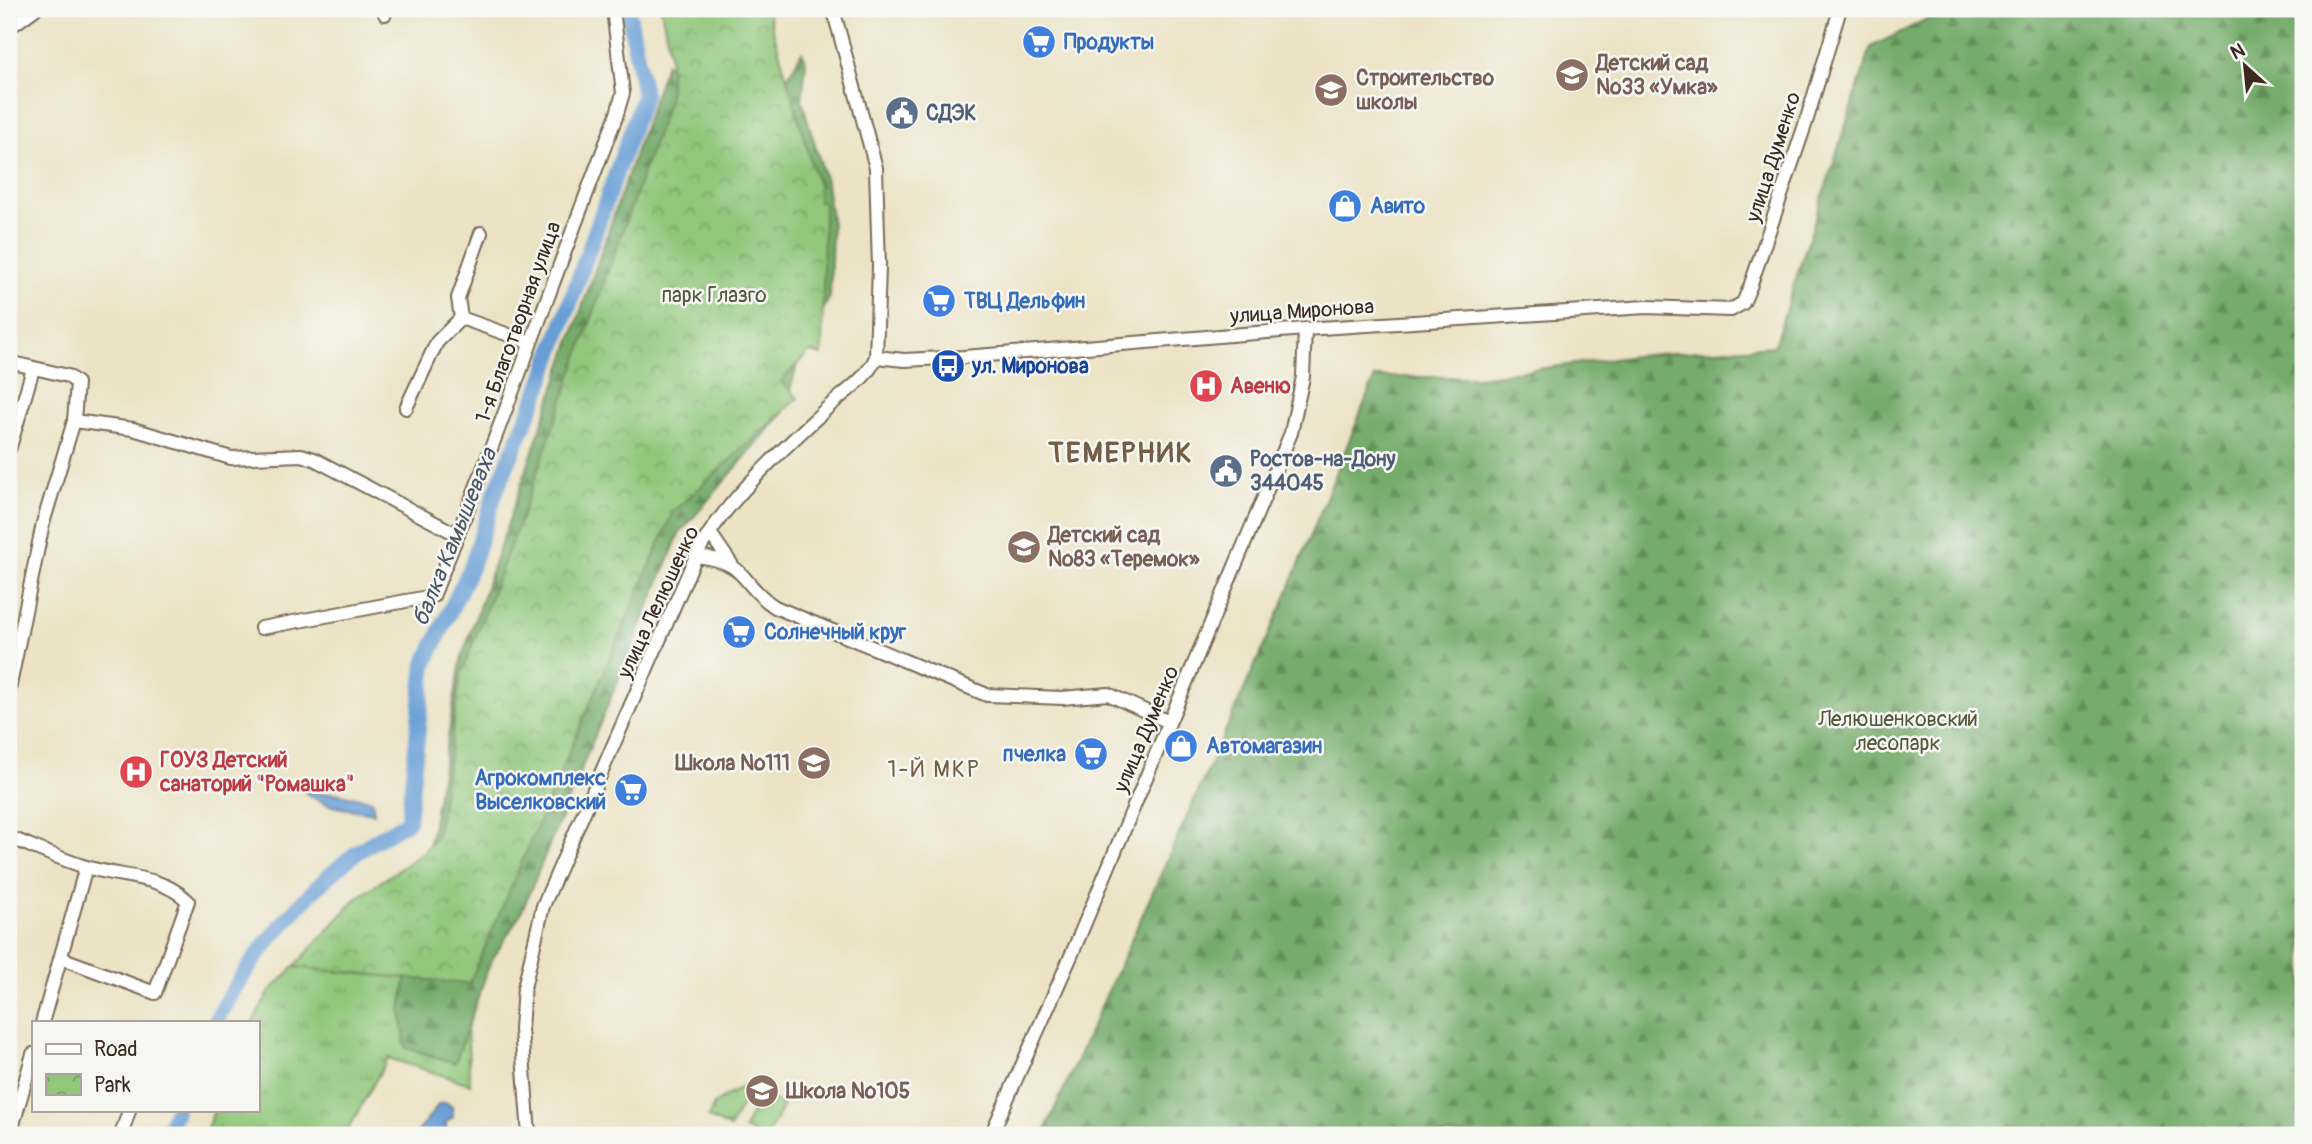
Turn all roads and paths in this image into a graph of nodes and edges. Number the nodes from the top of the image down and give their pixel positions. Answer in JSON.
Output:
{"nodes":[{"id":1,"x":35,"y":9,"type":"edge"},
{"id":2,"x":613,"y":9,"type":"edge"},
{"id":3,"x":833,"y":9,"type":"edge"},
{"id":4,"x":1840,"y":9,"type":"edge"},
{"id":5,"x":9,"y":28,"type":"edge"},
{"id":6,"x":481,"y":233,"type":"dead end"},
{"id":7,"x":1731,"y":310,"type":"joint"},
{"id":8,"x":461,"y":318,"type":"junction"},
{"id":9,"x":1306,"y":329,"type":"junction"},
{"id":10,"x":529,"y":342,"type":"junction"},
{"id":11,"x":876,"y":357,"type":"junction"},
{"id":12,"x":9,"y":362,"type":"edge"},
{"id":13,"x":33,"y":369,"type":"junction"},
{"id":14,"x":406,"y":408,"type":"dead end"},
{"id":15,"x":74,"y":421,"type":"junction"},
{"id":16,"x":9,"y":450,"type":"edge"},
{"id":17,"x":710,"y":533,"type":"junction"},
{"id":18,"x":458,"y":535,"type":"junction"},
{"id":19,"x":696,"y":556,"type":"junction"},
{"id":20,"x":732,"y":565,"type":"junction"},
{"id":21,"x":261,"y":628,"type":"dead end"},
{"id":22,"x":9,"y":690,"type":"edge"},
{"id":23,"x":1170,"y":722,"type":"junction"},
{"id":24,"x":9,"y":838,"type":"edge"},
{"id":25,"x":86,"y":867,"type":"junction"},
{"id":26,"x":61,"y":958,"type":"junction"},
{"id":27,"x":43,"y":1021,"type":"edge"},
{"id":28,"x":32,"y":1058,"type":"edge"},
{"id":29,"x":129,"y":1112,"type":"edge"},
{"id":30,"x":10,"y":1135,"type":"edge"},
{"id":31,"x":121,"y":1135,"type":"edge"},
{"id":32,"x":529,"y":1135,"type":"edge"},
{"id":33,"x":991,"y":1135,"type":"edge"}],
"edges":[{"from":1,"to":5,"type":"street"},
{"from":2,"to":10,"type":"street","name":"1-я Благотворная улица"},
{"from":3,"to":11,"type":"street"},
{"from":4,"to":7,"type":"street","name":"улица Думенко"},
{"from":6,"to":8,"type":"street"},
{"from":7,"to":9,"type":"street","name":"улица Миронова"},
{"from":8,"to":10,"type":"street"},
{"from":8,"to":14,"type":"street"},
{"from":9,"to":11,"type":"street","name":"улица Миронова"},
{"from":9,"to":23,"type":"street","name":"улица Думенко"},
{"from":10,"to":18,"type":"street","name":"1-я Благотворная улица"},
{"from":11,"to":17,"type":"street","name":"улица Лелюшенко"},
{"from":12,"to":13,"type":"street"},
{"from":13,"to":15,"type":"street"},
{"from":13,"to":16,"type":"street"},
{"from":15,"to":18,"type":"street"},
{"from":15,"to":22,"type":"street"},
{"from":17,"to":19,"type":"street","name":"улица Лелюшенко"},
{"from":17,"to":20,"type":"street"},
{"from":18,"to":21,"type":"street","name":"1-я Благотворная улица"},
{"from":19,"to":20,"type":"street"},
{"from":19,"to":32,"type":"street","name":"улица Лелюшенко"},
{"from":20,"to":23,"type":"street"},
{"from":23,"to":33,"type":"street","name":"улица Думенко"},
{"from":24,"to":25,"type":"street"},
{"from":25,"to":26,"type":"street"},
{"from":25,"to":26,"type":"street"},
{"from":26,"to":27,"type":"street"},
{"from":28,"to":30,"type":"street"},
{"from":29,"to":31,"type":"street"}]}
